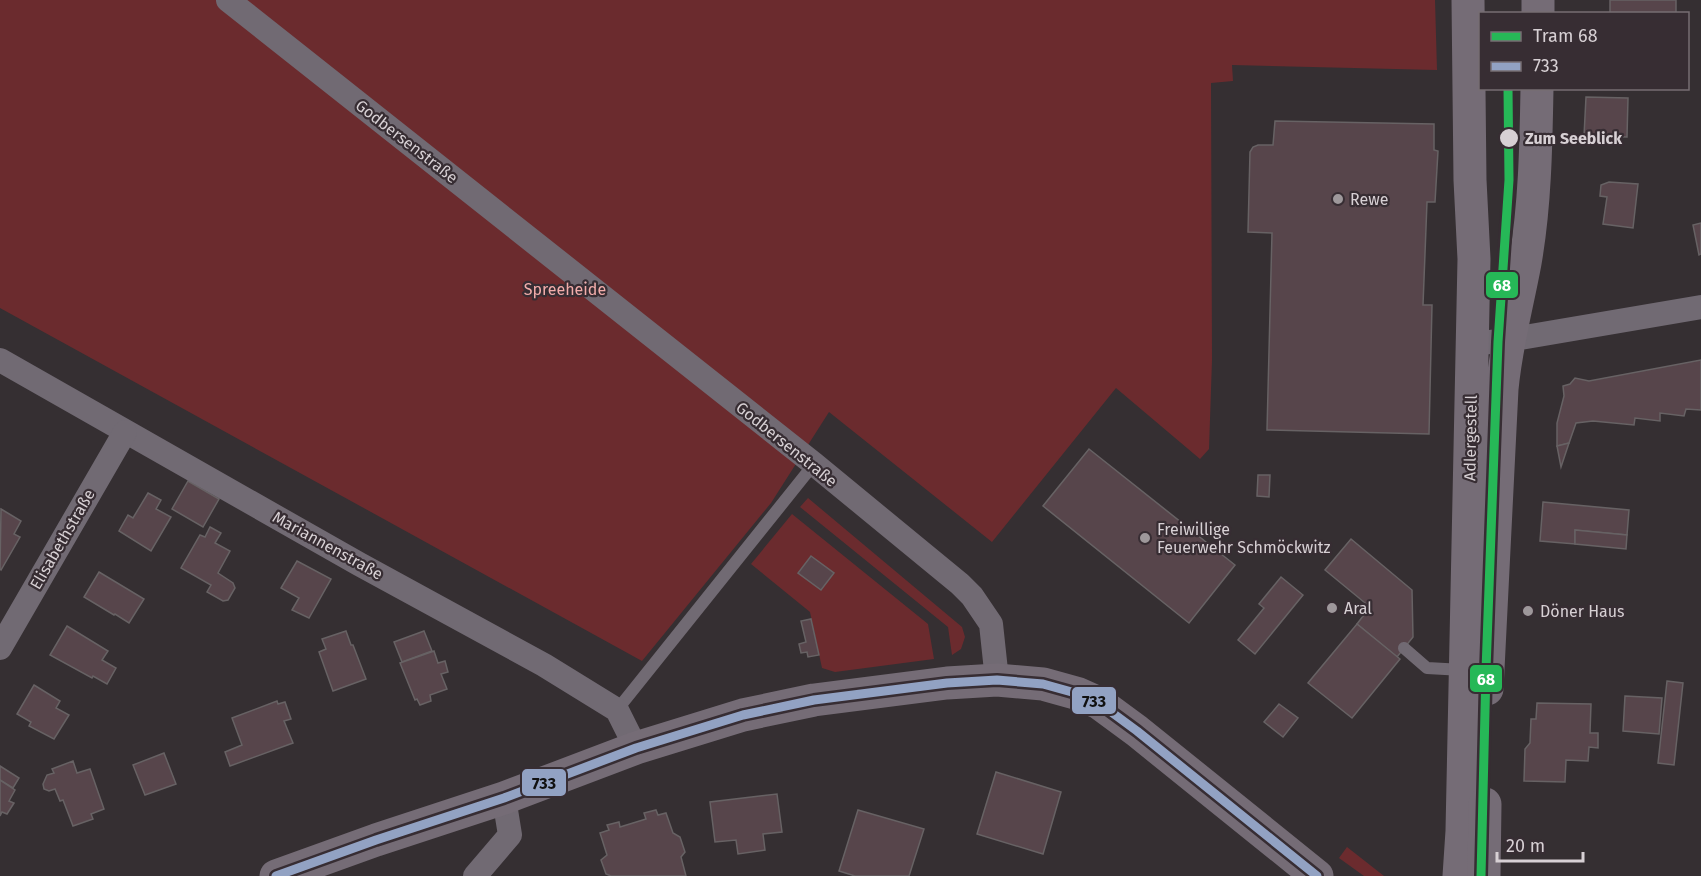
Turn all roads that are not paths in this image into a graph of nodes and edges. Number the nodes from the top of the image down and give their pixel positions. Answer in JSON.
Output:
{"nodes":[{"id":1,"x":228,"y":0,"type":"edge"},
{"id":2,"x":1468,"y":0,"type":"edge"},
{"id":3,"x":1537,"y":90,"type":"edge"},
{"id":4,"x":1701,"y":307,"type":"edge"},
{"id":5,"x":1508,"y":340,"type":"junction"},
{"id":6,"x":1472,"y":344,"type":"junction"},
{"id":7,"x":0,"y":360,"type":"edge"},
{"id":8,"x":125,"y":432,"type":"junction"},
{"id":9,"x":814,"y":464,"type":"junction"},
{"id":10,"x":0,"y":648,"type":"edge"},
{"id":11,"x":1404,"y":648,"type":"dead end"},
{"id":12,"x":1477,"y":670,"type":"junction"},
{"id":13,"x":996,"y":680,"type":"junction"},
{"id":14,"x":618,"y":710,"type":"junction"},
{"id":15,"x":636,"y":748,"type":"junction"},
{"id":16,"x":504,"y":798,"type":"junction"},
{"id":17,"x":276,"y":876,"type":"edge"},
{"id":18,"x":475,"y":876,"type":"edge"},
{"id":19,"x":1317,"y":876,"type":"edge"},
{"id":20,"x":1459,"y":876,"type":"edge"},
{"id":21,"x":1484,"y":876,"type":"edge"}],
"edges":[{"from":1,"to":9,"type":"street","name":"Godbersenstraße"},
{"from":2,"to":6,"type":"main road","name":"Adlergestell"},
{"from":3,"to":5,"type":"main road","name":"Adlergestell"},
{"from":4,"to":5,"type":"street"},
{"from":5,"to":6,"type":"street"},
{"from":5,"to":12,"type":"main road","name":"Adlergestell"},
{"from":6,"to":12,"type":"main road","name":"Adlergestell"},
{"from":7,"to":8,"type":"street","name":"Mariannenstraße"},
{"from":8,"to":10,"type":"street","name":"Elisabethstraße"},
{"from":8,"to":14,"type":"street","name":"Mariannenstraße"},
{"from":9,"to":13,"type":"street","name":"Godbersenstraße"},
{"from":9,"to":14,"type":"lane"},
{"from":11,"to":12,"type":"lane"},
{"from":12,"to":20,"type":"main road","name":"Adlergestell"},
{"from":12,"to":21,"type":"main road","name":"Adlergestell"},
{"from":13,"to":15,"type":"main road"},
{"from":13,"to":19,"type":"main road"},
{"from":14,"to":15,"type":"street"},
{"from":15,"to":16,"type":"main road"},
{"from":16,"to":17,"type":"main road"},
{"from":16,"to":18,"type":"street"}]}
